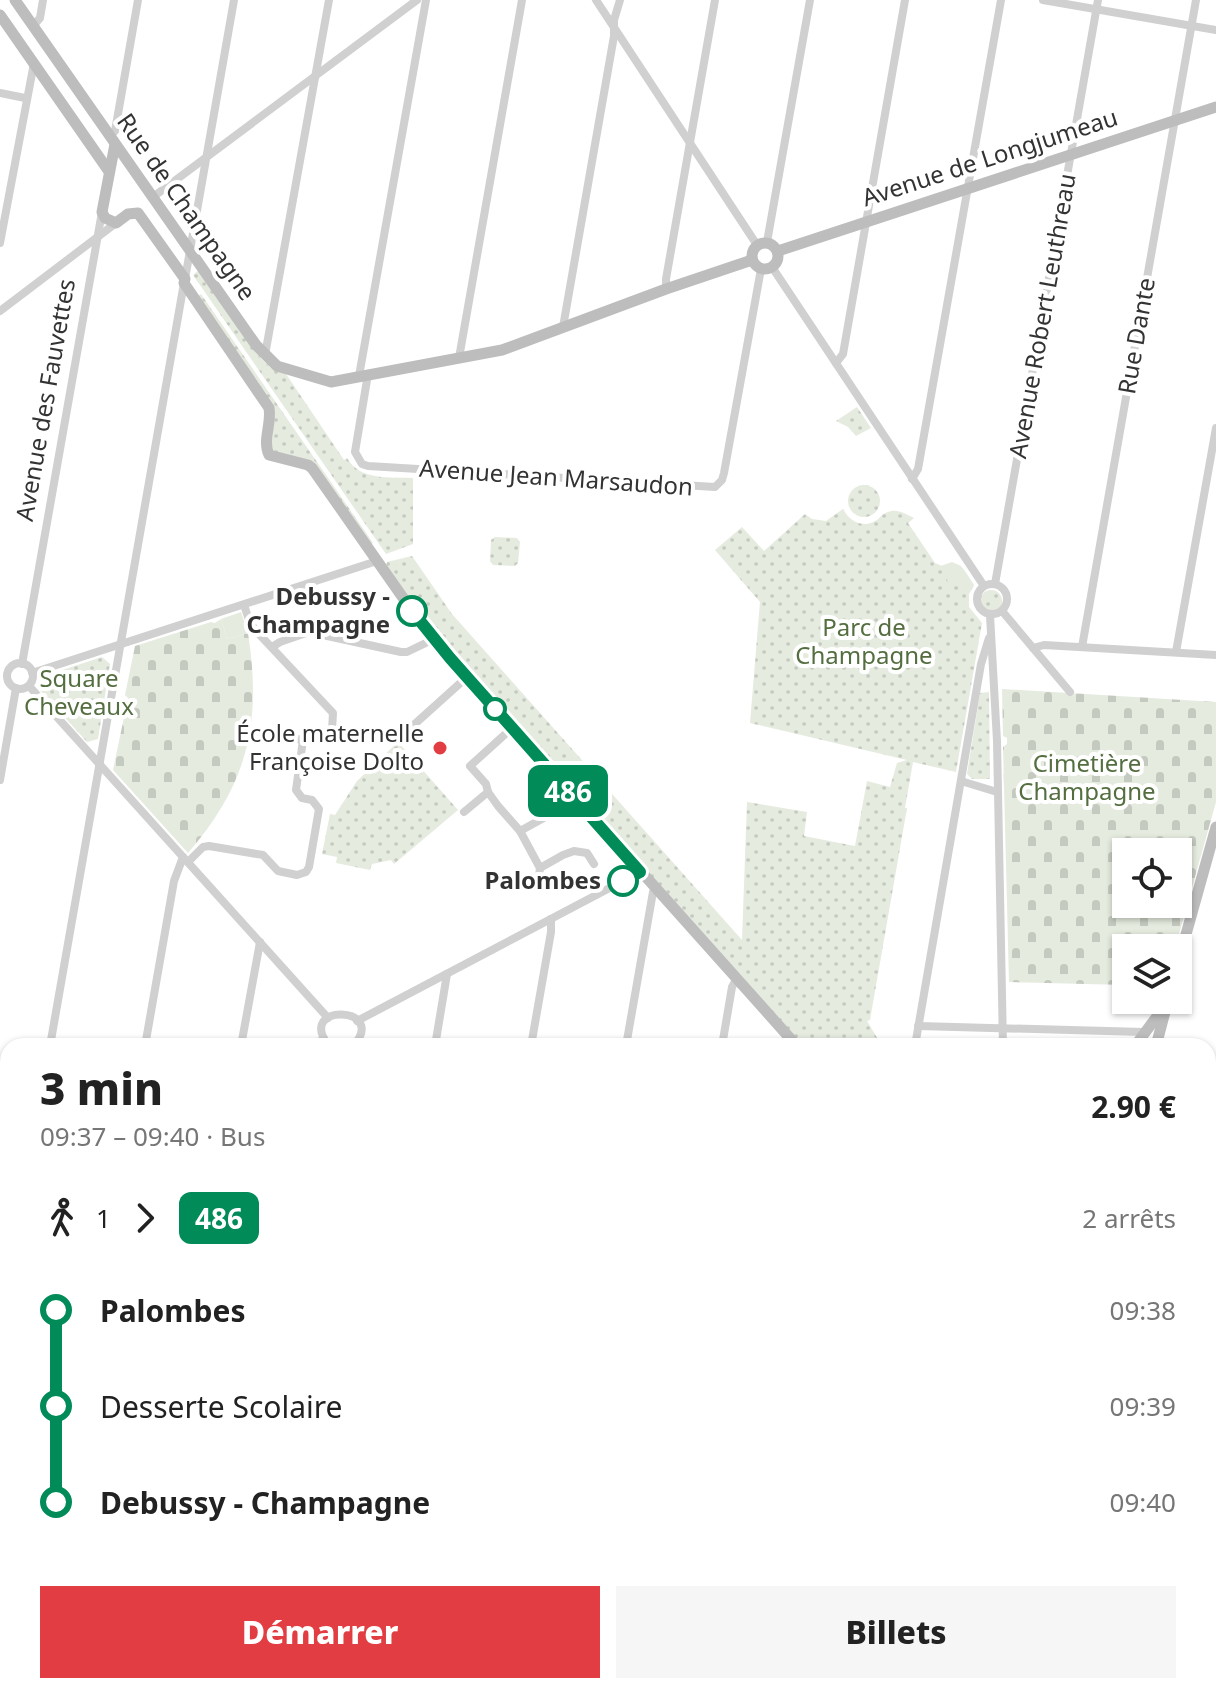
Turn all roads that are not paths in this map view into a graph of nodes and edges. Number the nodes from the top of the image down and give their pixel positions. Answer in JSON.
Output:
{"nodes":[{"id":1,"x":15,"y":0,"type":"edge"},
{"id":2,"x":43,"y":0,"type":"edge"},
{"id":3,"x":138,"y":0,"type":"edge"},
{"id":4,"x":234,"y":0,"type":"edge"},
{"id":5,"x":329,"y":0,"type":"edge"},
{"id":6,"x":417,"y":0,"type":"edge"},
{"id":7,"x":426,"y":0,"type":"edge"},
{"id":8,"x":522,"y":0,"type":"edge"},
{"id":9,"x":596,"y":0,"type":"edge"},
{"id":10,"x":620,"y":0,"type":"edge"},
{"id":11,"x":715,"y":0,"type":"edge"},
{"id":12,"x":810,"y":0,"type":"edge"},
{"id":13,"x":905,"y":0,"type":"edge"},
{"id":14,"x":1001,"y":0,"type":"edge"},
{"id":15,"x":1043,"y":0,"type":"edge"},
{"id":16,"x":1196,"y":0,"type":"edge"},
{"id":17,"x":1098,"y":4,"type":"edge"},
{"id":18,"x":0,"y":15,"type":"edge"},
{"id":19,"x":33,"y":26,"type":"junction"},
{"id":20,"x":1191,"y":26,"type":"junction"},
{"id":21,"x":614,"y":28,"type":"junction"},
{"id":22,"x":1216,"y":30,"type":"edge"},
{"id":23,"x":34,"y":63,"type":"junction"},
{"id":24,"x":316,"y":76,"type":"junction"},
{"id":25,"x":0,"y":93,"type":"edge"},
{"id":26,"x":25,"y":98,"type":"junction"},
{"id":27,"x":1216,"y":107,"type":"edge"},
{"id":28,"x":1175,"y":121,"type":"junction"},
{"id":29,"x":112,"y":140,"type":"junction"},
{"id":30,"x":690,"y":142,"type":"junction"},
{"id":31,"x":1071,"y":155,"type":"junction"},
{"id":32,"x":206,"y":157,"type":"junction"},
{"id":33,"x":108,"y":170,"type":"junction"},
{"id":34,"x":5,"y":188,"type":"edge"},
{"id":35,"x":968,"y":189,"type":"junction"},
{"id":36,"x":153,"y":197,"type":"junction"},
{"id":37,"x":102,"y":212,"type":"junction"},
{"id":38,"x":866,"y":222,"type":"junction"},
{"id":39,"x":116,"y":223,"type":"junction"},
{"id":40,"x":96,"y":238,"type":"junction"},
{"id":41,"x":0,"y":243,"type":"edge"},
{"id":42,"x":762,"y":244,"type":"junction"},
{"id":43,"x":189,"y":250,"type":"junction"},
{"id":44,"x":778,"y":251,"type":"junction"},
{"id":45,"x":762,"y":265,"type":"junction"},
{"id":46,"x":185,"y":276,"type":"junction"},
{"id":47,"x":666,"y":289,"type":"junction"},
{"id":48,"x":0,"y":311,"type":"edge"},
{"id":49,"x":563,"y":327,"type":"junction"},
{"id":50,"x":265,"y":355,"type":"junction"},
{"id":51,"x":459,"y":358,"type":"junction"},
{"id":52,"x":836,"y":363,"type":"junction"},
{"id":53,"x":364,"y":375,"type":"junction"},
{"id":54,"x":1216,"y":428,"type":"edge"},
{"id":55,"x":912,"y":479,"type":"junction"},
{"id":56,"x":377,"y":561,"type":"junction"},
{"id":57,"x":995,"y":584,"type":"junction"},
{"id":58,"x":984,"y":586,"type":"junction"},
{"id":59,"x":244,"y":605,"type":"junction"},
{"id":60,"x":1002,"y":611,"type":"junction"},
{"id":61,"x":990,"y":615,"type":"junction"},
{"id":62,"x":991,"y":635,"type":"junction"},
{"id":63,"x":434,"y":639,"type":"junction"},
{"id":64,"x":122,"y":644,"type":"junction"},
{"id":65,"x":272,"y":647,"type":"junction"},
{"id":66,"x":1082,"y":647,"type":"junction"},
{"id":67,"x":1033,"y":648,"type":"junction"},
{"id":68,"x":1176,"y":652,"type":"junction"},
{"id":69,"x":1216,"y":655,"type":"edge"},
{"id":70,"x":22,"y":664,"type":"junction"},
{"id":71,"x":32,"y":673,"type":"junction"},
{"id":72,"x":467,"y":677,"type":"junction"},
{"id":73,"x":8,"y":684,"type":"edge"},
{"id":74,"x":29,"y":686,"type":"junction"},
{"id":75,"x":1070,"y":692,"type":"dead end"},
{"id":76,"x":512,"y":728,"type":"junction"},
{"id":77,"x":261,"y":733,"type":"dead end"},
{"id":78,"x":303,"y":740,"type":"junction"},
{"id":79,"x":397,"y":740,"type":"dead end"},
{"id":80,"x":100,"y":765,"type":"junction"},
{"id":81,"x":0,"y":780,"type":"edge"},
{"id":82,"x":961,"y":781,"type":"junction"},
{"id":83,"x":488,"y":792,"type":"junction"},
{"id":84,"x":997,"y":792,"type":"junction"},
{"id":85,"x":572,"y":795,"type":"junction"},
{"id":86,"x":464,"y":812,"type":"dead end"},
{"id":87,"x":1216,"y":827,"type":"edge"},
{"id":88,"x":520,"y":831,"type":"junction"},
{"id":89,"x":186,"y":859,"type":"junction"},
{"id":90,"x":594,"y":864,"type":"dead end"},
{"id":91,"x":1211,"y":866,"type":"edge"},
{"id":92,"x":540,"y":868,"type":"junction"},
{"id":93,"x":640,"y":872,"type":"junction"},
{"id":94,"x":656,"y":888,"type":"junction"},
{"id":95,"x":547,"y":889,"type":"dead end"},
{"id":96,"x":551,"y":919,"type":"junction"},
{"id":97,"x":1188,"y":934,"type":"edge"},
{"id":98,"x":260,"y":942,"type":"junction"},
{"id":99,"x":447,"y":974,"type":"junction"},
{"id":100,"x":737,"y":978,"type":"junction"},
{"id":101,"x":1158,"y":1014,"type":"edge"},
{"id":102,"x":1165,"y":1014,"type":"edge"},
{"id":103,"x":328,"y":1018,"type":"junction"},
{"id":104,"x":357,"y":1021,"type":"junction"},
{"id":105,"x":918,"y":1026,"type":"junction"},
{"id":106,"x":1003,"y":1028,"type":"junction"},
{"id":107,"x":1144,"y":1032,"type":"junction"},
{"id":108,"x":51,"y":1038,"type":"edge"},
{"id":109,"x":146,"y":1038,"type":"edge"},
{"id":110,"x":242,"y":1038,"type":"edge"},
{"id":111,"x":326,"y":1038,"type":"edge"},
{"id":112,"x":357,"y":1038,"type":"edge"},
{"id":113,"x":436,"y":1038,"type":"edge"},
{"id":114,"x":532,"y":1038,"type":"edge"},
{"id":115,"x":627,"y":1038,"type":"edge"},
{"id":116,"x":723,"y":1038,"type":"edge"},
{"id":117,"x":790,"y":1038,"type":"edge"},
{"id":118,"x":916,"y":1038,"type":"edge"},
{"id":119,"x":1003,"y":1038,"type":"edge"},
{"id":120,"x":1140,"y":1038,"type":"edge"},
{"id":121,"x":1158,"y":1038,"type":"edge"}],
"edges":[{"from":1,"to":19,"type":"street","name":"Rue de Champagne"},
{"from":2,"to":19,"type":"street"},
{"from":3,"to":29,"type":"street"},
{"from":4,"to":32,"type":"street"},
{"from":5,"to":24,"type":"street"},
{"from":6,"to":24,"type":"street"},
{"from":7,"to":53,"type":"street"},
{"from":8,"to":51,"type":"street"},
{"from":9,"to":21,"type":"street"},
{"from":10,"to":21,"type":"street"},
{"from":11,"to":30,"type":"street"},
{"from":12,"to":42,"type":"street"},
{"from":13,"to":38,"type":"street"},
{"from":14,"to":35,"type":"street"},
{"from":15,"to":17,"type":"street"},
{"from":16,"to":20,"type":"street","name":"Rue Dante"},
{"from":17,"to":20,"type":"street"},
{"from":17,"to":31,"type":"street","name":"Avenue Robert Leuthreau"},
{"from":18,"to":23,"type":"street"},
{"from":19,"to":29,"type":"street","name":"Rue de Champagne"},
{"from":20,"to":22,"type":"street"},
{"from":20,"to":28,"type":"street","name":"Rue Dante"},
{"from":21,"to":30,"type":"street"},
{"from":21,"to":49,"type":"street"},
{"from":23,"to":26,"type":"street"},
{"from":23,"to":33,"type":"street"},
{"from":24,"to":32,"type":"street"},
{"from":24,"to":50,"type":"street"},
{"from":25,"to":26,"type":"street"},
{"from":26,"to":34,"type":"street"},
{"from":27,"to":28,"type":"street","name":"Avenue de Longjumeau"},
{"from":28,"to":31,"type":"street","name":"Avenue de Longjumeau"},
{"from":28,"to":66,"type":"street","name":"Rue Dante"},
{"from":29,"to":33,"type":"street","name":"Avenue des Fauvettes"},
{"from":29,"to":36,"type":"street","name":"Rue de Champagne"},
{"from":30,"to":42,"type":"street"},
{"from":30,"to":47,"type":"street"},
{"from":31,"to":35,"type":"street","name":"Avenue de Longjumeau"},
{"from":31,"to":57,"type":"street","name":"Avenue Robert Leuthreau"},
{"from":32,"to":36,"type":"street"},
{"from":32,"to":43,"type":"street"},
{"from":33,"to":37,"type":"street","name":"Avenue des Fauvettes"},
{"from":34,"to":41,"type":"street"},
{"from":35,"to":38,"type":"street","name":"Avenue de Longjumeau"},
{"from":35,"to":55,"type":"street"},
{"from":36,"to":43,"type":"street","name":"Rue de Champagne"},
{"from":37,"to":39,"type":"street"},
{"from":37,"to":40,"type":"street","name":"Avenue des Fauvettes"},
{"from":38,"to":44,"type":"street","name":"Avenue de Longjumeau"},
{"from":38,"to":52,"type":"street"},
{"from":39,"to":40,"type":"street"},
{"from":39,"to":46,"type":"street"},
{"from":40,"to":48,"type":"street"},
{"from":40,"to":70,"type":"street","name":"Avenue des Fauvettes"},
{"from":42,"to":44,"type":"street"},
{"from":42,"to":45,"type":"street"},
{"from":43,"to":46,"type":"street"},
{"from":43,"to":50,"type":"street","name":"Rue de Champagne"},
{"from":44,"to":45,"type":"street"},
{"from":45,"to":47,"type":"street"},
{"from":45,"to":52,"type":"street"},
{"from":45,"to":53,"type":"street","name":"Avenue Jean Marsaudon"},
{"from":46,"to":56,"type":"street"},
{"from":46,"to":64,"type":"street"},
{"from":47,"to":49,"type":"street"},
{"from":49,"to":51,"type":"street"},
{"from":50,"to":53,"type":"street","name":"Rue de Champagne"},
{"from":51,"to":53,"type":"street"},
{"from":52,"to":55,"type":"street"},
{"from":54,"to":68,"type":"street"},
{"from":55,"to":58,"type":"street"},
{"from":56,"to":59,"type":"street"},
{"from":56,"to":63,"type":"street"},
{"from":57,"to":58,"type":"street"},
{"from":57,"to":60,"type":"street"},
{"from":58,"to":61,"type":"street"},
{"from":59,"to":64,"type":"street"},
{"from":59,"to":65,"type":"street"},
{"from":60,"to":61,"type":"street"},
{"from":60,"to":67,"type":"street"},
{"from":61,"to":62,"type":"street"},
{"from":62,"to":82,"type":"street"},
{"from":62,"to":84,"type":"street"},
{"from":63,"to":65,"type":"street"},
{"from":63,"to":72,"type":"street"},
{"from":64,"to":71,"type":"street"},
{"from":64,"to":80,"type":"street"},
{"from":65,"to":78,"type":"street"},
{"from":66,"to":67,"type":"street"},
{"from":66,"to":68,"type":"street"},
{"from":67,"to":75,"type":"street"},
{"from":68,"to":69,"type":"street"},
{"from":70,"to":71,"type":"street"},
{"from":70,"to":73,"type":"street"},
{"from":71,"to":74,"type":"street"},
{"from":72,"to":76,"type":"street"},
{"from":72,"to":79,"type":"street"},
{"from":73,"to":74,"type":"street"},
{"from":73,"to":81,"type":"street"},
{"from":74,"to":80,"type":"street"},
{"from":76,"to":83,"type":"street"},
{"from":76,"to":85,"type":"street"},
{"from":77,"to":78,"type":"street"},
{"from":78,"to":89,"type":"street"},
{"from":80,"to":89,"type":"street"},
{"from":80,"to":108,"type":"street"},
{"from":82,"to":84,"type":"street"},
{"from":82,"to":105,"type":"street"},
{"from":83,"to":86,"type":"street"},
{"from":83,"to":88,"type":"street"},
{"from":84,"to":106,"type":"street"},
{"from":85,"to":88,"type":"street"},
{"from":85,"to":93,"type":"street"},
{"from":87,"to":91,"type":"street"},
{"from":88,"to":92,"type":"street"},
{"from":89,"to":98,"type":"street"},
{"from":89,"to":109,"type":"street"},
{"from":90,"to":92,"type":"street"},
{"from":91,"to":97,"type":"street"},
{"from":92,"to":95,"type":"street"},
{"from":93,"to":94,"type":"street"},
{"from":93,"to":96,"type":"street"},
{"from":94,"to":100,"type":"street"},
{"from":94,"to":115,"type":"street"},
{"from":96,"to":99,"type":"street"},
{"from":96,"to":114,"type":"street"},
{"from":98,"to":103,"type":"street"},
{"from":98,"to":110,"type":"street"},
{"from":99,"to":104,"type":"street"},
{"from":99,"to":113,"type":"street"},
{"from":100,"to":116,"type":"street"},
{"from":100,"to":117,"type":"street"},
{"from":101,"to":107,"type":"street"},
{"from":102,"to":121,"type":"street"},
{"from":103,"to":104,"type":"street"},
{"from":103,"to":111,"type":"street"},
{"from":104,"to":112,"type":"street"},
{"from":105,"to":106,"type":"street"},
{"from":105,"to":118,"type":"street"},
{"from":106,"to":107,"type":"street"},
{"from":106,"to":119,"type":"street"},
{"from":107,"to":120,"type":"street"}]}
